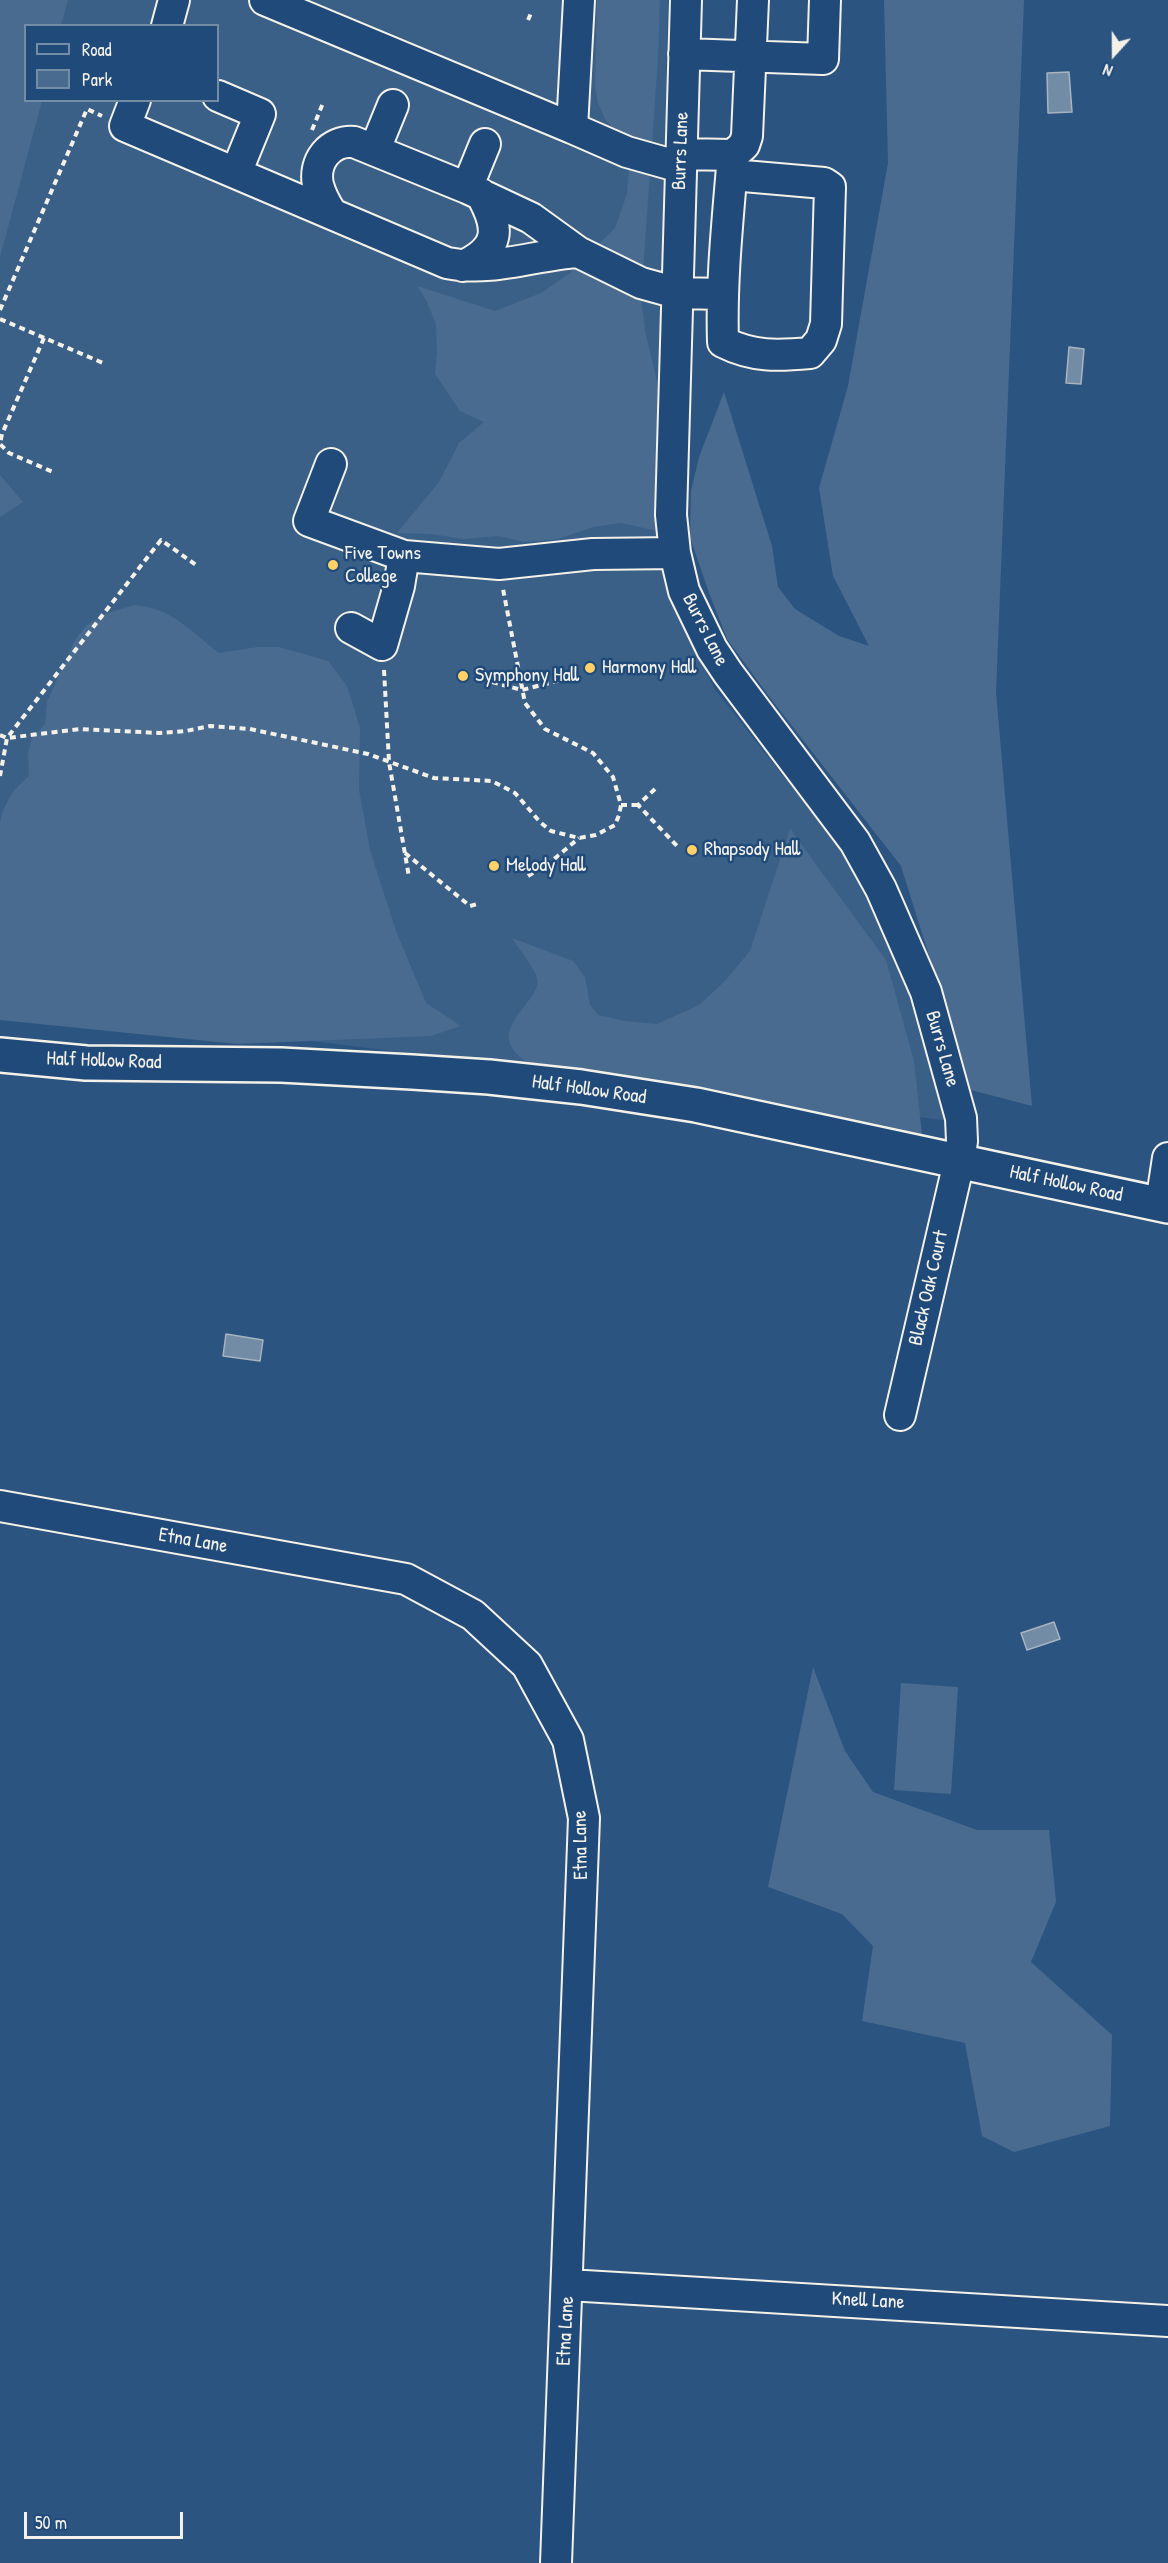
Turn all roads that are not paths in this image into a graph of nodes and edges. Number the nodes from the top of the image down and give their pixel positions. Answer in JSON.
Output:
{"nodes":[{"id":1,"x":174,"y":0,"type":"edge"},
{"id":2,"x":265,"y":0,"type":"edge"},
{"id":3,"x":579,"y":0,"type":"edge"},
{"id":4,"x":686,"y":0,"type":"edge"},
{"id":5,"x":753,"y":0,"type":"edge"},
{"id":6,"x":825,"y":0,"type":"edge"},
{"id":7,"x":168,"y":24,"type":"edge"},
{"id":8,"x":684,"y":54,"type":"junction"},
{"id":9,"x":751,"y":57,"type":"junction"},
{"id":10,"x":219,"y":96,"type":"edge"},
{"id":11,"x":393,"y":105,"type":"dead end"},
{"id":12,"x":130,"y":113,"type":"edge"},
{"id":13,"x":572,"y":128,"type":"junction"},
{"id":14,"x":485,"y":144,"type":"dead end"},
{"id":15,"x":375,"y":149,"type":"junction"},
{"id":16,"x":681,"y":160,"type":"junction"},
{"id":17,"x":733,"y":165,"type":"junction"},
{"id":18,"x":236,"y":174,"type":"junction"},
{"id":19,"x":474,"y":191,"type":"junction"},
{"id":20,"x":332,"y":214,"type":"junction"},
{"id":21,"x":578,"y":252,"type":"junction"},
{"id":22,"x":463,"y":266,"type":"junction"},
{"id":23,"x":677,"y":293,"type":"junction"},
{"id":24,"x":723,"y":294,"type":"junction"},
{"id":25,"x":331,"y":464,"type":"dead end"},
{"id":26,"x":675,"y":553,"type":"junction"},
{"id":27,"x":404,"y":556,"type":"junction"},
{"id":28,"x":351,"y":628,"type":"dead end"},
{"id":29,"x":0,"y":1055,"type":"edge"},
{"id":30,"x":1168,"y":1158,"type":"edge"},
{"id":31,"x":959,"y":1162,"type":"junction"},
{"id":32,"x":1164,"y":1205,"type":"edge"},
{"id":33,"x":900,"y":1415,"type":"dead end"},
{"id":34,"x":0,"y":1506,"type":"edge"},
{"id":35,"x":568,"y":2284,"type":"junction"},
{"id":36,"x":1168,"y":2321,"type":"edge"},
{"id":37,"x":556,"y":2563,"type":"edge"}],
"edges":[{"from":1,"to":7,"type":"street"},
{"from":2,"to":13,"type":"street"},
{"from":3,"to":13,"type":"street"},
{"from":4,"to":8,"type":"street","name":"Burrs Lane"},
{"from":5,"to":9,"type":"street"},
{"from":6,"to":9,"type":"street"},
{"from":8,"to":9,"type":"street"},
{"from":8,"to":16,"type":"street","name":"Burrs Lane"},
{"from":9,"to":17,"type":"street"},
{"from":10,"to":18,"type":"street"},
{"from":11,"to":15,"type":"street"},
{"from":12,"to":18,"type":"street"},
{"from":13,"to":16,"type":"street"},
{"from":14,"to":19,"type":"street"},
{"from":15,"to":19,"type":"street"},
{"from":15,"to":20,"type":"street"},
{"from":16,"to":17,"type":"street"},
{"from":16,"to":23,"type":"street","name":"Burrs Lane"},
{"from":17,"to":24,"type":"street"},
{"from":17,"to":24,"type":"street"},
{"from":18,"to":20,"type":"street"},
{"from":19,"to":21,"type":"street"},
{"from":19,"to":22,"type":"street"},
{"from":20,"to":22,"type":"street"},
{"from":21,"to":22,"type":"street"},
{"from":21,"to":23,"type":"street"},
{"from":23,"to":24,"type":"street"},
{"from":23,"to":26,"type":"street","name":"Burrs Lane"},
{"from":25,"to":27,"type":"street"},
{"from":26,"to":27,"type":"street"},
{"from":26,"to":31,"type":"street","name":"Burrs Lane"},
{"from":27,"to":28,"type":"street"},
{"from":29,"to":31,"type":"main road","name":"Half Hollow Road"},
{"from":30,"to":32,"type":"street"},
{"from":31,"to":32,"type":"main road","name":"Half Hollow Road"},
{"from":31,"to":33,"type":"street","name":"Black Oak Court"},
{"from":34,"to":35,"type":"street","name":"Etna Lane"},
{"from":35,"to":36,"type":"street","name":"Knell Lane"},
{"from":35,"to":37,"type":"street","name":"Etna Lane"}]}
